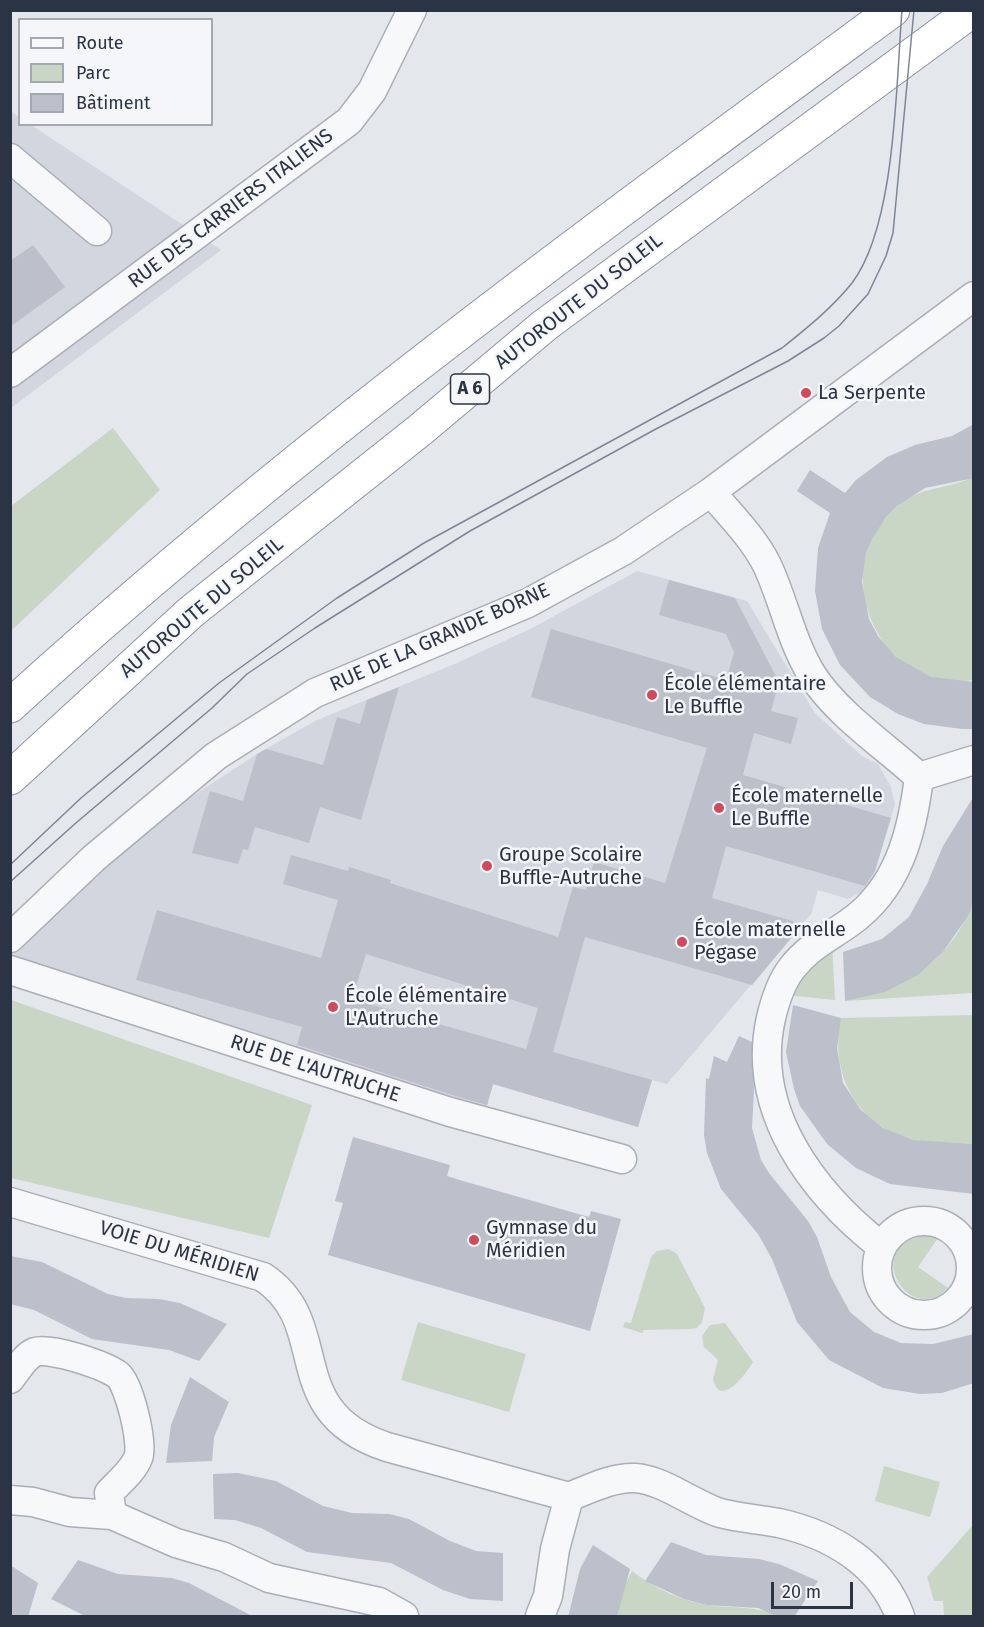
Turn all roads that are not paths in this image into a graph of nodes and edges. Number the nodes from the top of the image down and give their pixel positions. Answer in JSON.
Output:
{"nodes":[{"id":1,"x":412,"y":10,"type":"edge"},
{"id":2,"x":893,"y":10,"type":"edge"},
{"id":3,"x":974,"y":10,"type":"edge"},
{"id":4,"x":10,"y":159,"type":"edge"},
{"id":5,"x":98,"y":231,"type":"dead end"},
{"id":6,"x":974,"y":296,"type":"edge"},
{"id":7,"x":10,"y":373,"type":"edge"},
{"id":8,"x":711,"y":492,"type":"junction"},
{"id":9,"x":10,"y":706,"type":"edge"},
{"id":10,"x":974,"y":760,"type":"edge"},
{"id":11,"x":919,"y":777,"type":"junction"},
{"id":12,"x":10,"y":778,"type":"edge"},
{"id":13,"x":10,"y":938,"type":"edge"},
{"id":14,"x":10,"y":970,"type":"edge"},
{"id":15,"x":622,"y":1159,"type":"dead end"},
{"id":16,"x":10,"y":1202,"type":"edge"},
{"id":17,"x":882,"y":1247,"type":"dead end"},
{"id":18,"x":10,"y":1379,"type":"edge"},
{"id":19,"x":569,"y":1497,"type":"junction"},
{"id":20,"x":10,"y":1500,"type":"edge"},
{"id":21,"x":112,"y":1515,"type":"junction"},
{"id":22,"x":404,"y":1617,"type":"edge"},
{"id":23,"x":540,"y":1617,"type":"edge"},
{"id":24,"x":900,"y":1617,"type":"edge"}],
"edges":[{"from":1,"to":7,"type":"street","name":"RUE DES CARRIERS ITALIENS"},
{"from":2,"to":9,"type":"highway","number":"A 6"},
{"from":3,"to":12,"type":"highway","name":"AUTOROUTE DU SOLEIL","number":"A 6"},
{"from":4,"to":5,"type":"street"},
{"from":6,"to":8,"type":"street","name":"RUE DE LA GRANDE BORNE"},
{"from":8,"to":11,"type":"street"},
{"from":8,"to":13,"type":"street","name":"RUE DE LA GRANDE BORNE"},
{"from":10,"to":11,"type":"street"},
{"from":11,"to":17,"type":"street"},
{"from":14,"to":15,"type":"street","name":"RUE DE L'AUTRUCHE"},
{"from":16,"to":19,"type":"street","name":"VOIE DU MÉRIDIEN"},
{"from":18,"to":21,"type":"street"},
{"from":19,"to":23,"type":"street"},
{"from":19,"to":24,"type":"street"},
{"from":20,"to":21,"type":"street"},
{"from":21,"to":22,"type":"street"}]}
